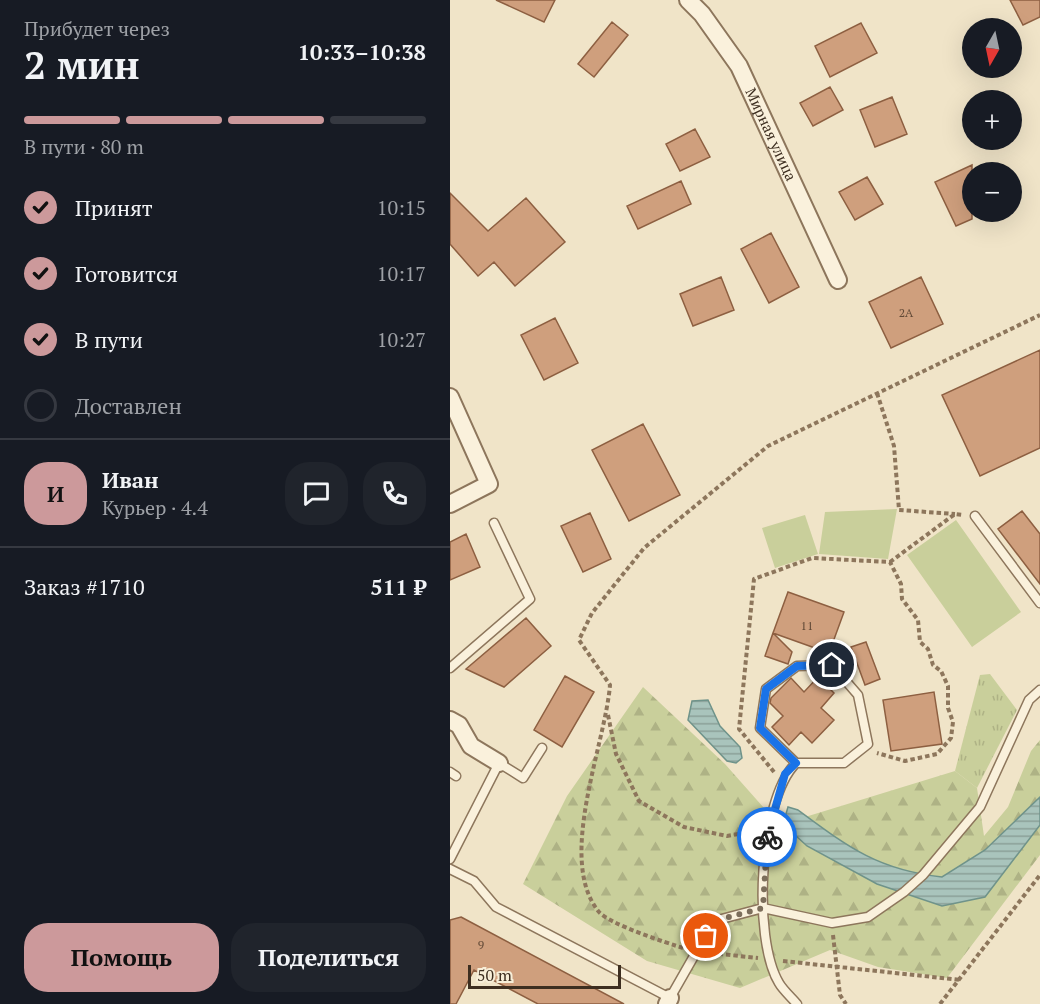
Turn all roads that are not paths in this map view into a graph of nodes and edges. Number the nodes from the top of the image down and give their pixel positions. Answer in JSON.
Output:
{"nodes":[{"id":1,"x":688,"y":0,"type":"edge"},
{"id":2,"x":838,"y":280,"type":"dead end"},
{"id":3,"x":450,"y":397,"type":"edge"},
{"id":4,"x":450,"y":504,"type":"edge"},
{"id":5,"x":975,"y":516,"type":"road end"},
{"id":6,"x":494,"y":523,"type":"dead end"},
{"id":7,"x":1040,"y":603,"type":"edge"},
{"id":8,"x":450,"y":668,"type":"edge"},
{"id":9,"x":1040,"y":690,"type":"edge"},
{"id":10,"x":450,"y":720,"type":"edge"},
{"id":11,"x":542,"y":748,"type":"dead end"},
{"id":12,"x":499,"y":763,"type":"junction"},
{"id":13,"x":796,"y":763,"type":"junction"},
{"id":14,"x":450,"y":859,"type":"edge"},
{"id":15,"x":450,"y":869,"type":"edge"},
{"id":16,"x":763,"y":908,"type":"junction"},
{"id":17,"x":669,"y":1001,"type":"edge"},
{"id":18,"x":797,"y":1004,"type":"edge"}],
"edges":[{"from":1,"to":2,"type":"street","name":"Мирная улица"},
{"from":3,"to":4,"type":"street"},
{"from":5,"to":7,"type":"lane"},
{"from":6,"to":8,"type":"lane"},
{"from":9,"to":16,"type":"lane"},
{"from":10,"to":12,"type":"street"},
{"from":11,"to":12,"type":"lane"},
{"from":12,"to":14,"type":"lane"},
{"from":13,"to":13,"type":"lane"},
{"from":13,"to":16,"type":"lane"},
{"from":15,"to":17,"type":"lane"},
{"from":16,"to":17,"type":"lane"},
{"from":16,"to":18,"type":"lane"}]}
